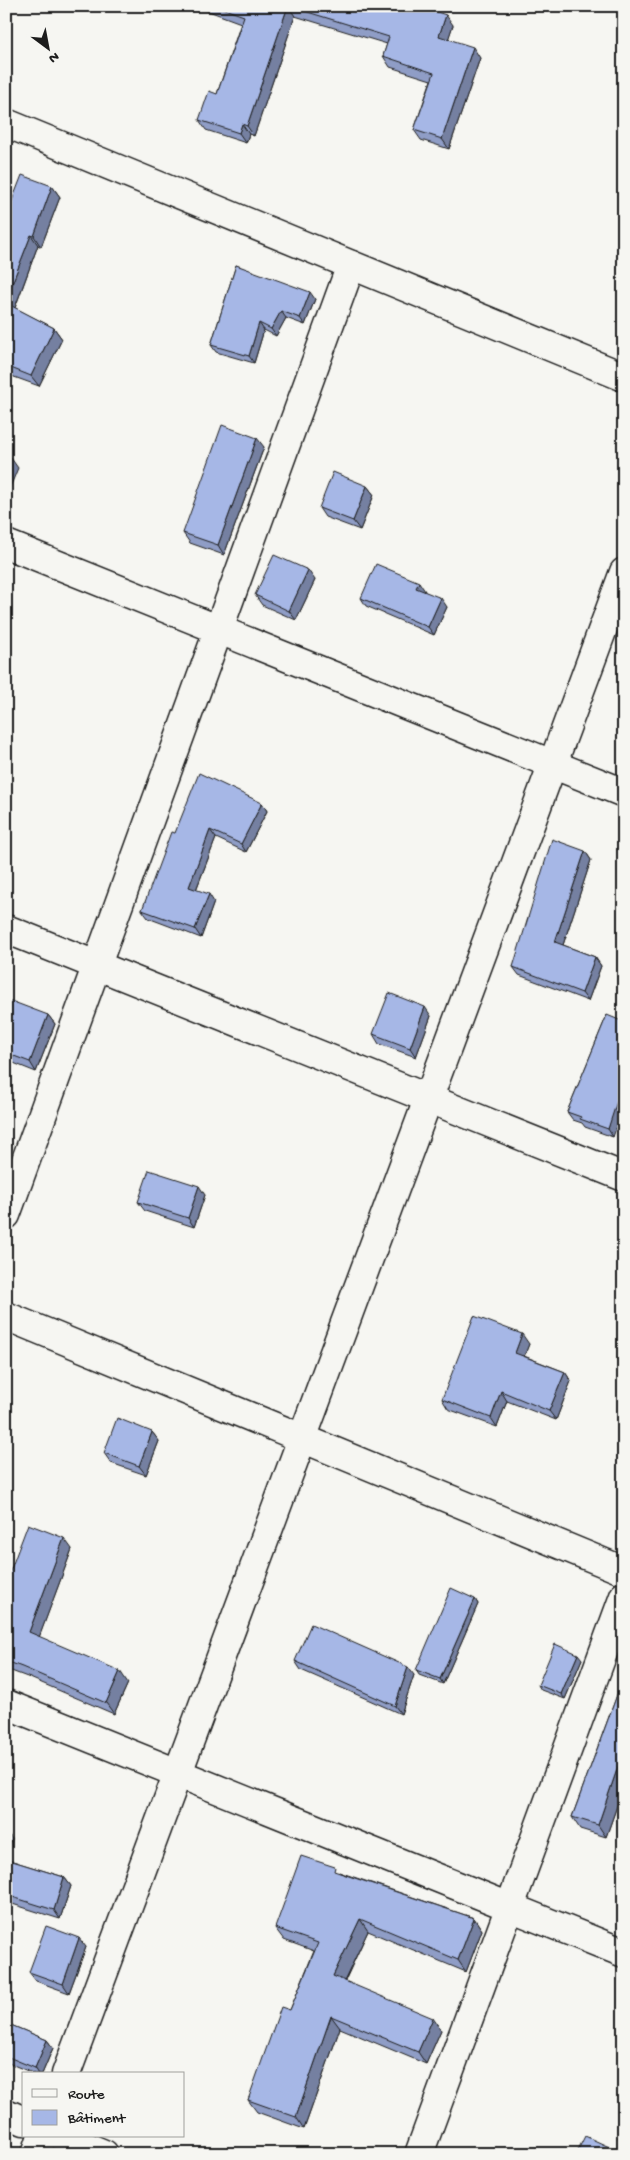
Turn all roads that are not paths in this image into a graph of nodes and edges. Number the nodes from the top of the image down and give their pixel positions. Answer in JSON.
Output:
{"nodes":[{"id":1,"x":6,"y":123,"type":"edge"},
{"id":2,"x":351,"y":265,"type":"junction"},
{"id":3,"x":624,"y":377,"type":"edge"},
{"id":4,"x":6,"y":544,"type":"edge"},
{"id":5,"x":624,"y":572,"type":"edge"},
{"id":6,"x":219,"y":630,"type":"junction"},
{"id":7,"x":553,"y":765,"type":"junction"},
{"id":8,"x":624,"y":793,"type":"edge"},
{"id":9,"x":6,"y":929,"type":"edge"},
{"id":10,"x":97,"y":965,"type":"junction"},
{"id":11,"x":428,"y":1098,"type":"junction"},
{"id":12,"x":624,"y":1177,"type":"edge"},
{"id":13,"x":6,"y":1215,"type":"edge"},
{"id":14,"x":6,"y":1316,"type":"edge"},
{"id":15,"x":302,"y":1438,"type":"junction"},
{"id":16,"x":624,"y":1571,"type":"edge"},
{"id":17,"x":624,"y":1596,"type":"edge"},
{"id":18,"x":6,"y":1704,"type":"edge"},
{"id":19,"x":178,"y":1773,"type":"junction"},
{"id":20,"x":510,"y":1907,"type":"junction"},
{"id":21,"x":624,"y":1953,"type":"edge"},
{"id":22,"x":67,"y":2072,"type":"edge"},
{"id":23,"x":6,"y":2113,"type":"edge"},
{"id":24,"x":22,"y":2120,"type":"edge"},
{"id":25,"x":41,"y":2138,"type":"edge"},
{"id":26,"x":66,"y":2138,"type":"edge"},
{"id":27,"x":36,"y":2154,"type":"edge"},
{"id":28,"x":104,"y":2154,"type":"edge"},
{"id":29,"x":420,"y":2154,"type":"edge"}],
"edges":[{"from":1,"to":2,"type":"street"},
{"from":2,"to":3,"type":"street"},
{"from":2,"to":6,"type":"street"},
{"from":4,"to":6,"type":"street"},
{"from":5,"to":7,"type":"street"},
{"from":6,"to":7,"type":"street"},
{"from":6,"to":10,"type":"street"},
{"from":7,"to":8,"type":"street"},
{"from":7,"to":11,"type":"street"},
{"from":9,"to":10,"type":"street"},
{"from":10,"to":11,"type":"street"},
{"from":10,"to":13,"type":"street"},
{"from":11,"to":12,"type":"street"},
{"from":11,"to":15,"type":"street"},
{"from":14,"to":15,"type":"street"},
{"from":15,"to":16,"type":"street"},
{"from":15,"to":19,"type":"street"},
{"from":17,"to":20,"type":"street"},
{"from":18,"to":19,"type":"street"},
{"from":19,"to":20,"type":"street"},
{"from":19,"to":22,"type":"street"},
{"from":20,"to":21,"type":"street"},
{"from":20,"to":29,"type":"street"},
{"from":23,"to":24,"type":"street"},
{"from":25,"to":27,"type":"street"},
{"from":26,"to":28,"type":"street"}]}
